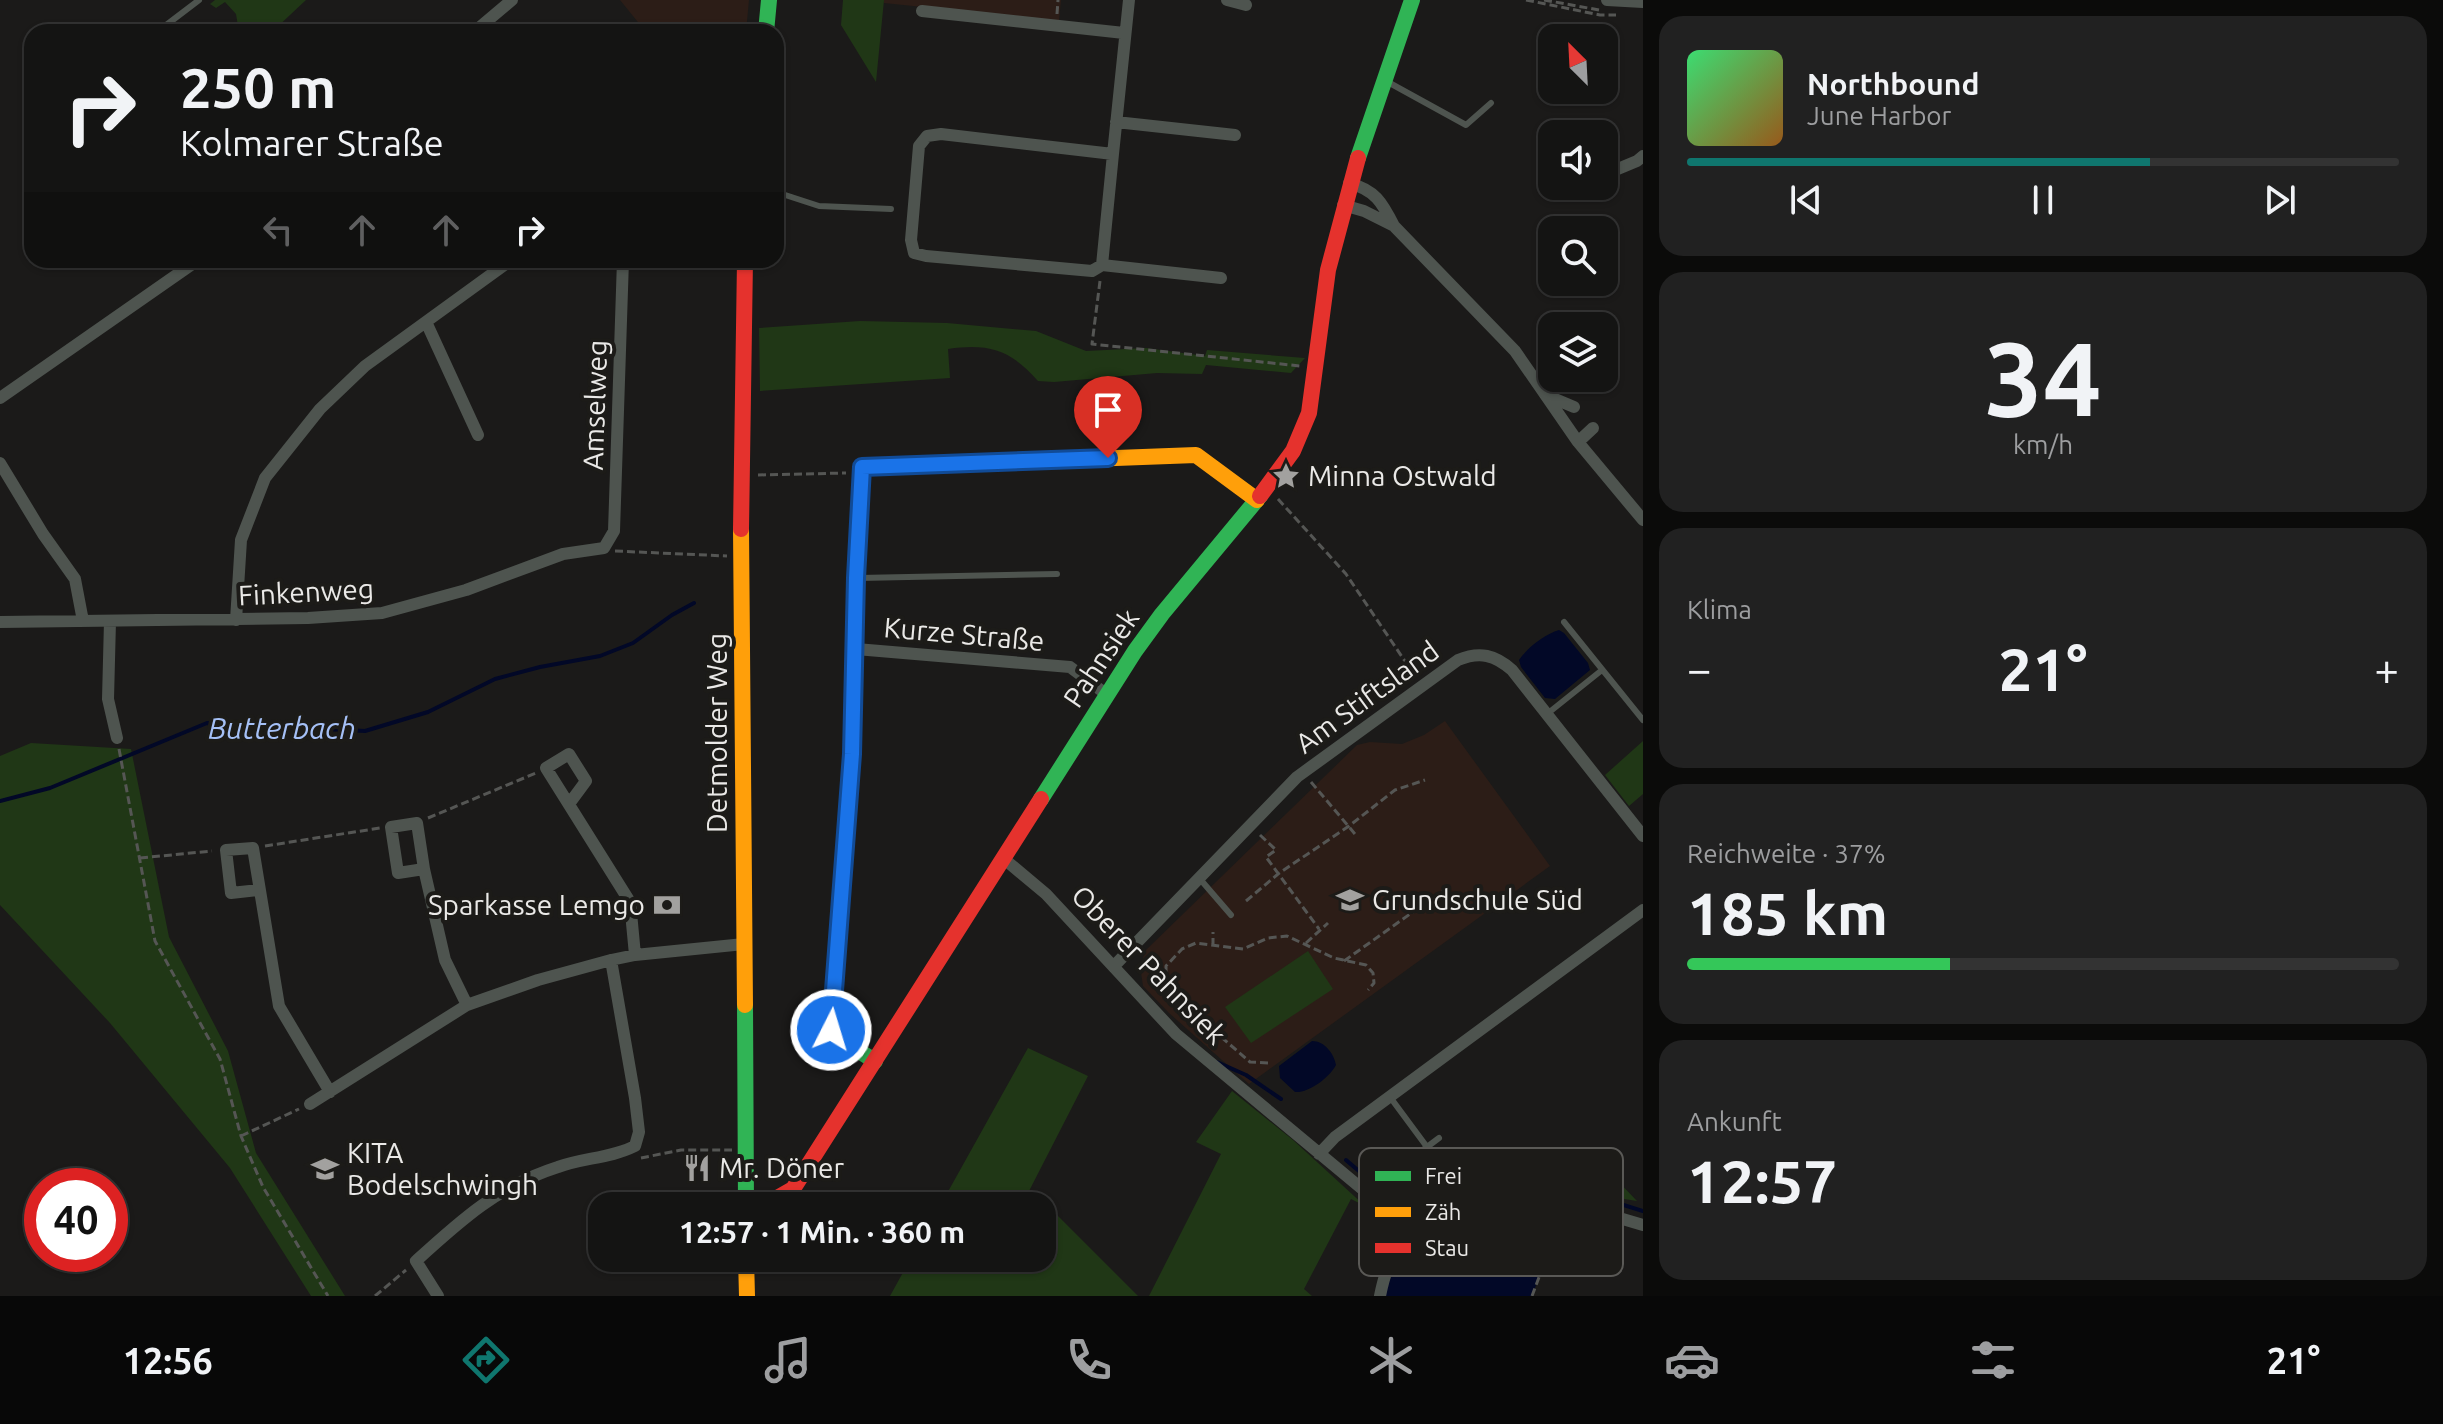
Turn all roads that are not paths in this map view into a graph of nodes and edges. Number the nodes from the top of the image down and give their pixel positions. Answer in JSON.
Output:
{"nodes":[{"id":1,"x":199,"y":0,"type":"edge"},
{"id":2,"x":512,"y":0,"type":"edge"},
{"id":3,"x":769,"y":0,"type":"edge"},
{"id":4,"x":1129,"y":0,"type":"edge"},
{"id":5,"x":1227,"y":0,"type":"edge"},
{"id":6,"x":1412,"y":0,"type":"edge"},
{"id":7,"x":1607,"y":0,"type":"edge"},
{"id":8,"x":1643,"y":2,"type":"edge"},
{"id":9,"x":1246,"y":5,"type":"dead end"},
{"id":10,"x":922,"y":11,"type":"dead end"},
{"id":11,"x":168,"y":24,"type":"edge"},
{"id":12,"x":492,"y":24,"type":"edge"},
{"id":13,"x":767,"y":24,"type":"edge"},
{"id":14,"x":1124,"y":33,"type":"junction"},
{"id":15,"x":1386,"y":81,"type":"junction"},
{"id":16,"x":1491,"y":103,"type":"dead end"},
{"id":17,"x":1116,"y":122,"type":"junction"},
{"id":18,"x":1235,"y":135,"type":"dead end"},
{"id":19,"x":1113,"y":154,"type":"junction"},
{"id":20,"x":1643,"y":156,"type":"edge"},
{"id":21,"x":1618,"y":169,"type":"edge"},
{"id":22,"x":1349,"y":183,"type":"junction"},
{"id":23,"x":784,"y":195,"type":"edge"},
{"id":24,"x":1343,"y":205,"type":"junction"},
{"id":25,"x":891,"y":209,"type":"dead end"},
{"id":26,"x":1394,"y":226,"type":"junction"},
{"id":27,"x":1102,"y":265,"type":"junction"},
{"id":28,"x":187,"y":268,"type":"edge"},
{"id":29,"x":500,"y":268,"type":"edge"},
{"id":30,"x":623,"y":268,"type":"edge"},
{"id":31,"x":745,"y":268,"type":"edge"},
{"id":32,"x":1221,"y":278,"type":"dead end"},
{"id":33,"x":427,"y":324,"type":"junction"},
{"id":34,"x":1545,"y":395,"type":"junction"},
{"id":35,"x":0,"y":398,"type":"edge"},
{"id":36,"x":1574,"y":407,"type":"dead end"},
{"id":37,"x":1593,"y":428,"type":"dead end"},
{"id":38,"x":478,"y":435,"type":"dead end"},
{"id":39,"x":1578,"y":442,"type":"junction"},
{"id":40,"x":0,"y":463,"type":"edge"},
{"id":41,"x":1262,"y":493,"type":"junction"},
{"id":42,"x":1643,"y":520,"type":"edge"},
{"id":43,"x":604,"y":548,"type":"joint"},
{"id":44,"x":1057,"y":574,"type":"dead end"},
{"id":45,"x":856,"y":578,"type":"junction"},
{"id":46,"x":236,"y":620,"type":"junction"},
{"id":47,"x":83,"y":621,"type":"junction"},
{"id":48,"x":110,"y":621,"type":"junction"},
{"id":49,"x":0,"y":622,"type":"edge"},
{"id":50,"x":1564,"y":622,"type":"dead end"},
{"id":51,"x":856,"y":649,"type":"junction"},
{"id":52,"x":1602,"y":670,"type":"junction"},
{"id":53,"x":1106,"y":694,"type":"junction"},
{"id":54,"x":1547,"y":714,"type":"junction"},
{"id":55,"x":1643,"y":720,"type":"edge"},
{"id":56,"x":117,"y":738,"type":"road end"},
{"id":57,"x":569,"y":804,"type":"junction"},
{"id":58,"x":1643,"y":836,"type":"edge"},
{"id":59,"x":1003,"y":858,"type":"junction"},
{"id":60,"x":424,"y":869,"type":"junction"},
{"id":61,"x":1199,"y":878,"type":"junction"},
{"id":62,"x":259,"y":890,"type":"junction"},
{"id":63,"x":1643,"y":910,"type":"edge"},
{"id":64,"x":1231,"y":915,"type":"dead end"},
{"id":65,"x":744,"y":944,"type":"junction"},
{"id":66,"x":635,"y":955,"type":"junction"},
{"id":67,"x":611,"y":960,"type":"junction"},
{"id":68,"x":1114,"y":966,"type":"junction"},
{"id":69,"x":467,"y":1005,"type":"junction"},
{"id":70,"x":875,"y":1061,"type":"junction"},
{"id":71,"x":330,"y":1092,"type":"junction"},
{"id":72,"x":1390,"y":1097,"type":"junction"},
{"id":73,"x":310,"y":1104,"type":"road end"},
{"id":74,"x":1439,"y":1138,"type":"dead end"},
{"id":75,"x":1427,"y":1147,"type":"joint"},
{"id":76,"x":1319,"y":1154,"type":"junction"},
{"id":77,"x":1359,"y":1187,"type":"edge"},
{"id":78,"x":746,"y":1192,"type":"edge"},
{"id":79,"x":788,"y":1192,"type":"edge"},
{"id":80,"x":1623,"y":1219,"type":"edge"},
{"id":81,"x":1643,"y":1225,"type":"edge"},
{"id":82,"x":746,"y":1272,"type":"edge"},
{"id":83,"x":1385,"y":1276,"type":"edge"},
{"id":84,"x":438,"y":1296,"type":"edge"},
{"id":85,"x":747,"y":1296,"type":"edge"},
{"id":86,"x":1380,"y":1296,"type":"edge"}],
"edges":[{"from":1,"to":11,"type":"lane"},
{"from":2,"to":12,"type":"street"},
{"from":3,"to":13,"type":"street"},
{"from":4,"to":14,"type":"street"},
{"from":5,"to":9,"type":"street"},
{"from":6,"to":15,"type":"street","name":"Pahnsiek"},
{"from":7,"to":8,"type":"street"},
{"from":10,"to":14,"type":"street"},
{"from":14,"to":17,"type":"street"},
{"from":15,"to":16,"type":"lane"},
{"from":15,"to":22,"type":"street","name":"Pahnsiek"},
{"from":17,"to":18,"type":"street"},
{"from":17,"to":19,"type":"street"},
{"from":19,"to":27,"type":"street"},
{"from":19,"to":27,"type":"street"},
{"from":20,"to":21,"type":"street"},
{"from":22,"to":24,"type":"street","name":"Pahnsiek"},
{"from":22,"to":26,"type":"street"},
{"from":23,"to":25,"type":"lane"},
{"from":24,"to":26,"type":"street"},
{"from":24,"to":41,"type":"street","name":"Pahnsiek"},
{"from":26,"to":34,"type":"street"},
{"from":27,"to":32,"type":"street"},
{"from":28,"to":35,"type":"street"},
{"from":29,"to":33,"type":"street"},
{"from":30,"to":43,"type":"street","name":"Amselweg"},
{"from":31,"to":65,"type":"street","name":"Detmolder Weg"},
{"from":33,"to":38,"type":"street"},
{"from":33,"to":46,"type":"street"},
{"from":34,"to":36,"type":"street"},
{"from":34,"to":39,"type":"street"},
{"from":37,"to":39,"type":"street"},
{"from":39,"to":42,"type":"street"},
{"from":40,"to":47,"type":"street"},
{"from":41,"to":45,"type":"street"},
{"from":41,"to":53,"type":"street","name":"Pahnsiek"},
{"from":43,"to":46,"type":"street","name":"Finkenweg"},
{"from":44,"to":45,"type":"lane"},
{"from":45,"to":51,"type":"street"},
{"from":46,"to":48,"type":"street","name":"Finkenweg"},
{"from":47,"to":48,"type":"street","name":"Finkenweg"},
{"from":47,"to":49,"type":"street","name":"Finkenweg"},
{"from":48,"to":56,"type":"street"},
{"from":50,"to":52,"type":"lane"},
{"from":51,"to":53,"type":"street","name":"Kurze Straße"},
{"from":51,"to":70,"type":"street"},
{"from":52,"to":54,"type":"lane"},
{"from":52,"to":55,"type":"lane"},
{"from":53,"to":59,"type":"street","name":"Pahnsiek"},
{"from":54,"to":58,"type":"street","name":"Am Stiftsland"},
{"from":54,"to":61,"type":"street","name":"Am Stiftsland"},
{"from":57,"to":57,"type":"street"},
{"from":57,"to":66,"type":"street"},
{"from":59,"to":68,"type":"street","name":"Oberer Pahnsiek"},
{"from":59,"to":70,"type":"street","name":"Pahnsiek"},
{"from":60,"to":60,"type":"street"},
{"from":60,"to":69,"type":"street"},
{"from":61,"to":64,"type":"lane"},
{"from":61,"to":68,"type":"street","name":"Am Stiftsland"},
{"from":62,"to":62,"type":"street"},
{"from":62,"to":71,"type":"street"},
{"from":63,"to":72,"type":"street"},
{"from":65,"to":66,"type":"street"},
{"from":65,"to":78,"type":"street","name":"Detmolder Weg"},
{"from":66,"to":67,"type":"street"},
{"from":67,"to":69,"type":"street"},
{"from":67,"to":84,"type":"street"},
{"from":68,"to":76,"type":"street","name":"Oberer Pahnsiek"},
{"from":69,"to":71,"type":"street"},
{"from":70,"to":79,"type":"street","name":"Pahnsiek"},
{"from":71,"to":73,"type":"street"},
{"from":72,"to":75,"type":"lane"},
{"from":72,"to":76,"type":"street"},
{"from":74,"to":75,"type":"lane"},
{"from":76,"to":77,"type":"street","name":"Oberer Pahnsiek"},
{"from":80,"to":81,"type":"street"},
{"from":82,"to":85,"type":"street"},
{"from":83,"to":86,"type":"street"}]}
